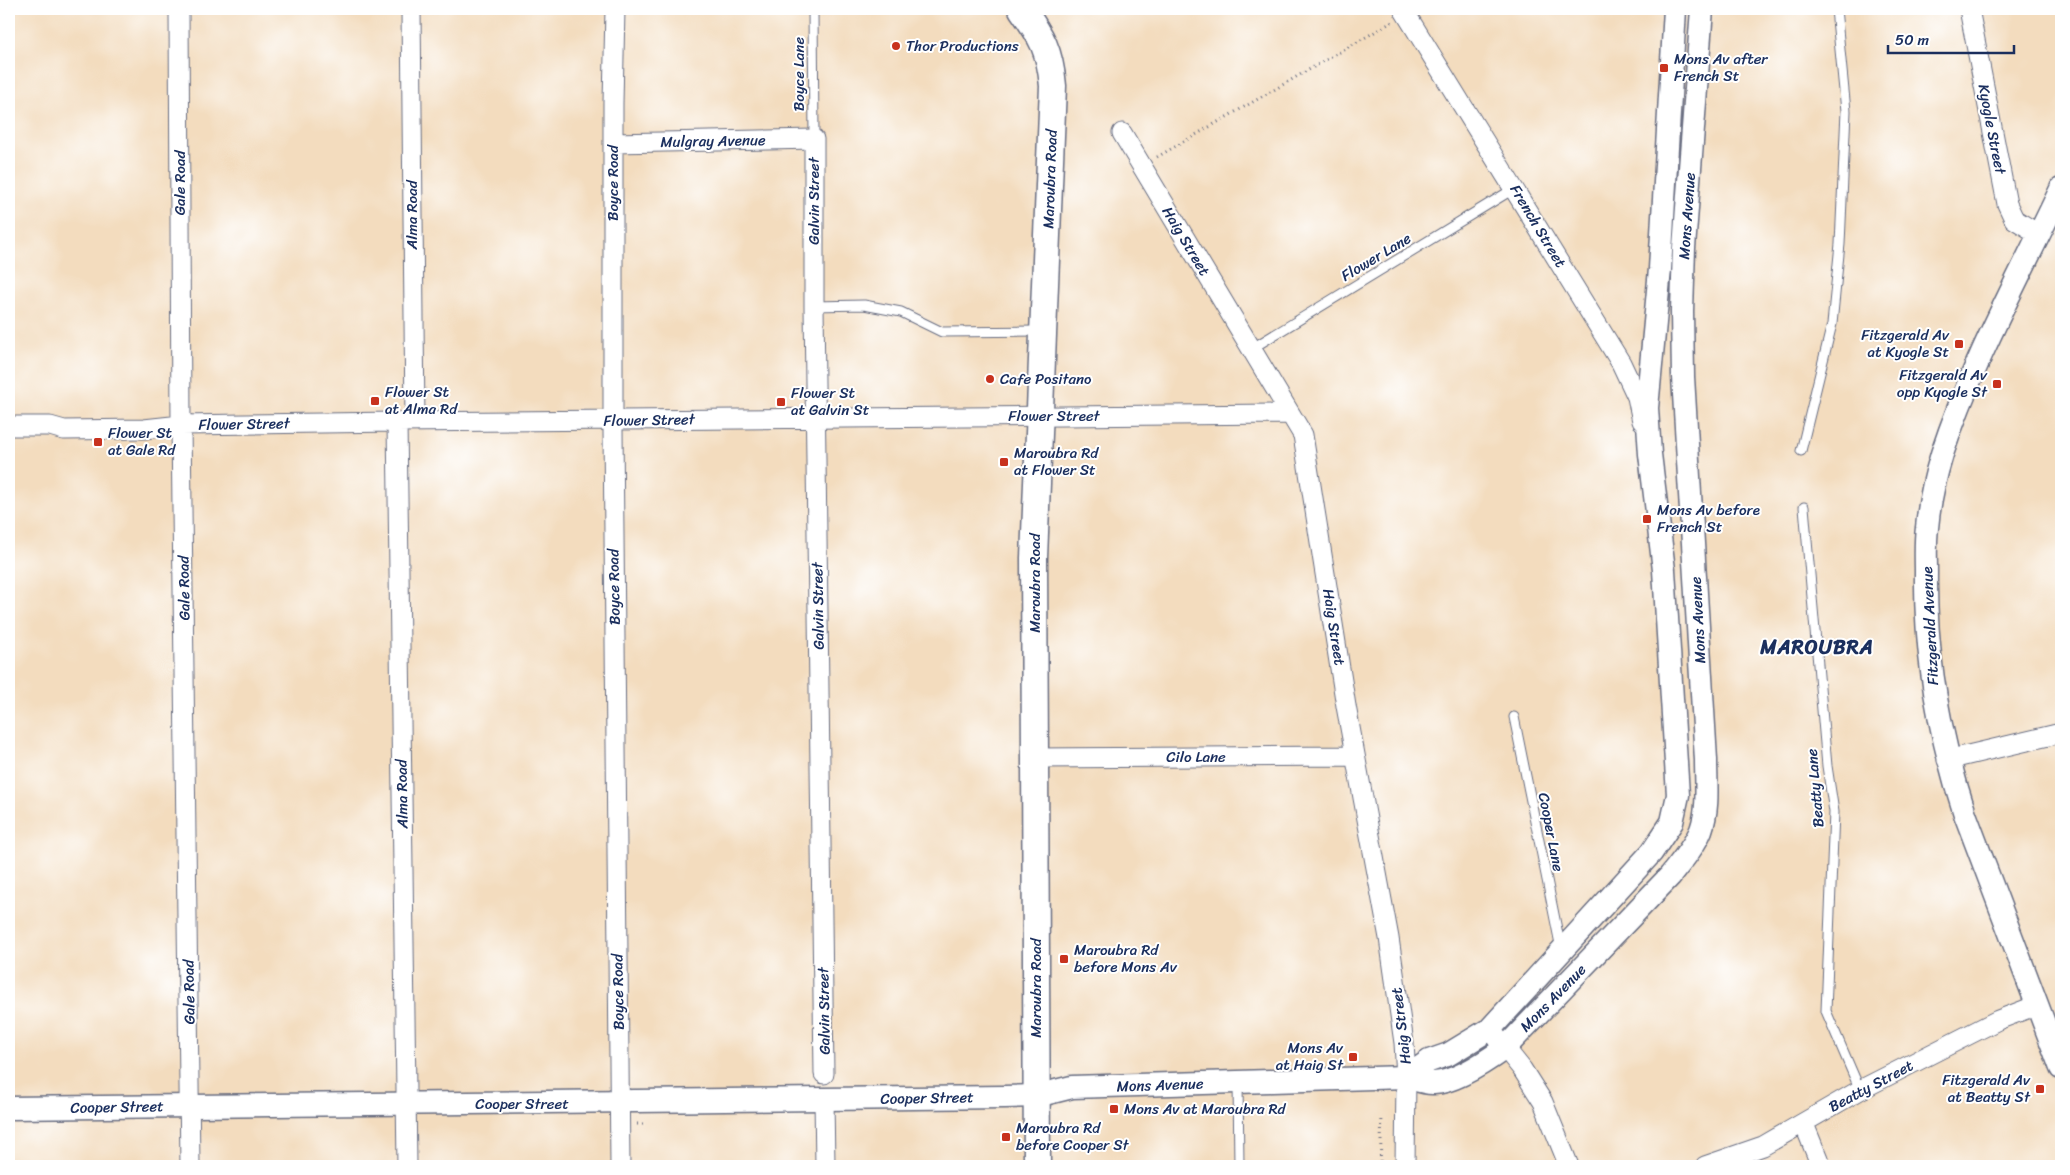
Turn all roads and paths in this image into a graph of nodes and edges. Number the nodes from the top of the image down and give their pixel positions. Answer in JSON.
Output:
{"nodes":[{"id":1,"x":179,"y":9,"type":"edge"},
{"id":2,"x":411,"y":9,"type":"edge"},
{"id":3,"x":615,"y":9,"type":"edge"},
{"id":4,"x":813,"y":9,"type":"edge"},
{"id":5,"x":1022,"y":9,"type":"edge"},
{"id":6,"x":1403,"y":9,"type":"edge"},
{"id":7,"x":1675,"y":9,"type":"edge"},
{"id":8,"x":1702,"y":9,"type":"edge"},
{"id":9,"x":1836,"y":9,"type":"edge"},
{"id":10,"x":1969,"y":9,"type":"edge"},
{"id":11,"x":1387,"y":25,"type":"dead end"},
{"id":12,"x":1122,"y":133,"type":"dead end"},
{"id":13,"x":814,"y":139,"type":"junction"},
{"id":14,"x":613,"y":143,"type":"junction"},
{"id":15,"x":1141,"y":166,"type":"junction"},
{"id":16,"x":1515,"y":188,"type":"junction"},
{"id":17,"x":2061,"y":189,"type":"edge"},
{"id":18,"x":2040,"y":235,"type":"junction"},
{"id":19,"x":814,"y":306,"type":"junction"},
{"id":20,"x":1044,"y":331,"type":"junction"},
{"id":21,"x":1251,"y":349,"type":"junction"},
{"id":22,"x":1290,"y":414,"type":"junction"},
{"id":23,"x":1040,"y":416,"type":"junction"},
{"id":24,"x":815,"y":418,"type":"junction"},
{"id":25,"x":613,"y":420,"type":"junction"},
{"id":26,"x":406,"y":422,"type":"junction"},
{"id":27,"x":182,"y":425,"type":"junction"},
{"id":28,"x":9,"y":426,"type":"edge"},
{"id":29,"x":1801,"y":451,"type":"dead end"},
{"id":30,"x":1650,"y":454,"type":"junction"},
{"id":31,"x":1804,"y":507,"type":"dead end"},
{"id":32,"x":1514,"y":717,"type":"dead end"},
{"id":33,"x":2061,"y":733,"type":"edge"},
{"id":34,"x":1356,"y":756,"type":"junction"},
{"id":35,"x":1036,"y":758,"type":"junction"},
{"id":36,"x":1947,"y":760,"type":"junction"},
{"id":37,"x":1561,"y":951,"type":"junction"},
{"id":38,"x":2037,"y":1005,"type":"junction"},
{"id":39,"x":1490,"y":1029,"type":"junction"},
{"id":40,"x":1505,"y":1048,"type":"junction"},
{"id":41,"x":2061,"y":1068,"type":"edge"},
{"id":42,"x":824,"y":1074,"type":"dead end"},
{"id":43,"x":1406,"y":1077,"type":"junction"},
{"id":44,"x":1238,"y":1083,"type":"junction"},
{"id":45,"x":1860,"y":1090,"type":"junction"},
{"id":46,"x":1036,"y":1096,"type":"junction"},
{"id":47,"x":824,"y":1100,"type":"junction"},
{"id":48,"x":620,"y":1103,"type":"junction"},
{"id":49,"x":406,"y":1104,"type":"junction"},
{"id":50,"x":190,"y":1106,"type":"junction"},
{"id":51,"x":9,"y":1108,"type":"edge"},
{"id":52,"x":1382,"y":1116,"type":"dead end"},
{"id":53,"x":1804,"y":1124,"type":"junction"},
{"id":54,"x":190,"y":1166,"type":"edge"},
{"id":55,"x":407,"y":1166,"type":"edge"},
{"id":56,"x":620,"y":1166,"type":"edge"},
{"id":57,"x":825,"y":1166,"type":"edge"},
{"id":58,"x":1037,"y":1166,"type":"edge"},
{"id":59,"x":1239,"y":1166,"type":"edge"},
{"id":60,"x":1380,"y":1166,"type":"edge"},
{"id":61,"x":1405,"y":1166,"type":"edge"},
{"id":62,"x":1569,"y":1166,"type":"edge"},
{"id":63,"x":1705,"y":1166,"type":"edge"},
{"id":64,"x":1821,"y":1166,"type":"edge"}],
"edges":[{"from":1,"to":27,"type":"street","name":"Gale Road"},
{"from":2,"to":26,"type":"street","name":"Alma Road"},
{"from":3,"to":14,"type":"street","name":"Boyce Road"},
{"from":4,"to":13,"type":"lane","name":"Boyce Lane"},
{"from":5,"to":20,"type":"main road","name":"Maroubra Road"},
{"from":6,"to":16,"type":"street","name":"French Street"},
{"from":7,"to":30,"type":"street","name":"Mons Avenue"},
{"from":8,"to":40,"type":"street","name":"Mons Avenue"},
{"from":9,"to":29,"type":"lane"},
{"from":10,"to":18,"type":"street","name":"Kyogle Street"},
{"from":11,"to":15,"type":"path"},
{"from":12,"to":15,"type":"street","name":"Haig Street"},
{"from":13,"to":14,"type":"street","name":"Mulgray Avenue"},
{"from":13,"to":19,"type":"street","name":"Galvin Street"},
{"from":14,"to":25,"type":"street","name":"Boyce Road"},
{"from":15,"to":21,"type":"street","name":"Haig Street"},
{"from":16,"to":21,"type":"lane","name":"Flower Lane"},
{"from":16,"to":30,"type":"street","name":"French Street"},
{"from":17,"to":18,"type":"street","name":"Fitzgerald Avenue"},
{"from":18,"to":36,"type":"street","name":"Fitzgerald Avenue"},
{"from":19,"to":20,"type":"lane"},
{"from":19,"to":24,"type":"street","name":"Galvin Street"},
{"from":20,"to":23,"type":"main road","name":"Maroubra Road"},
{"from":21,"to":22,"type":"street","name":"Haig Street"},
{"from":22,"to":23,"type":"street","name":"Flower Street"},
{"from":22,"to":34,"type":"street","name":"Haig Street"},
{"from":23,"to":24,"type":"street","name":"Flower Street"},
{"from":23,"to":35,"type":"main road","name":"Maroubra Road"},
{"from":24,"to":25,"type":"street","name":"Flower Street"},
{"from":24,"to":42,"type":"street","name":"Galvin Street"},
{"from":25,"to":26,"type":"street","name":"Flower Street"},
{"from":25,"to":48,"type":"street","name":"Boyce Road"},
{"from":26,"to":27,"type":"street","name":"Flower Street"},
{"from":26,"to":49,"type":"street","name":"Alma Road"},
{"from":27,"to":28,"type":"street","name":"Flower Street"},
{"from":27,"to":50,"type":"street","name":"Gale Road"},
{"from":30,"to":37,"type":"street","name":"Mons Avenue"},
{"from":31,"to":45,"type":"lane","name":"Beatty Lane"},
{"from":32,"to":37,"type":"lane","name":"Cooper Lane"},
{"from":33,"to":36,"type":"street"},
{"from":34,"to":35,"type":"street","name":"Cilo Lane"},
{"from":34,"to":43,"type":"street","name":"Haig Street"},
{"from":35,"to":46,"type":"main road","name":"Maroubra Road"},
{"from":36,"to":38,"type":"street","name":"Fitzgerald Avenue"},
{"from":37,"to":39,"type":"street","name":"Mons Avenue"},
{"from":38,"to":41,"type":"street","name":"Fitzgerald Avenue"},
{"from":38,"to":45,"type":"street","name":"Beatty Street"},
{"from":39,"to":40,"type":"street"},
{"from":39,"to":43,"type":"street","name":"Mons Avenue"},
{"from":40,"to":43,"type":"street","name":"Mons Avenue"},
{"from":40,"to":62,"type":"street"},
{"from":43,"to":44,"type":"street","name":"Mons Avenue"},
{"from":43,"to":61,"type":"street","name":"Haig Street"},
{"from":44,"to":46,"type":"street","name":"Mons Avenue"},
{"from":44,"to":59,"type":"lane"},
{"from":45,"to":53,"type":"street","name":"Beatty Street"},
{"from":46,"to":47,"type":"street","name":"Cooper Street"},
{"from":46,"to":58,"type":"main road","name":"Maroubra Road"},
{"from":47,"to":48,"type":"street","name":"Cooper Street"},
{"from":47,"to":57,"type":"street"},
{"from":48,"to":49,"type":"street","name":"Cooper Street"},
{"from":48,"to":56,"type":"street","name":"Boyce Road"},
{"from":49,"to":50,"type":"street","name":"Cooper Street"},
{"from":49,"to":55,"type":"street","name":"Alma Road"},
{"from":50,"to":51,"type":"street","name":"Cooper Street"},
{"from":50,"to":54,"type":"street","name":"Gale Road"},
{"from":52,"to":60,"type":"path"},
{"from":53,"to":63,"type":"street","name":"Beatty Street"},
{"from":53,"to":64,"type":"street"}]}
